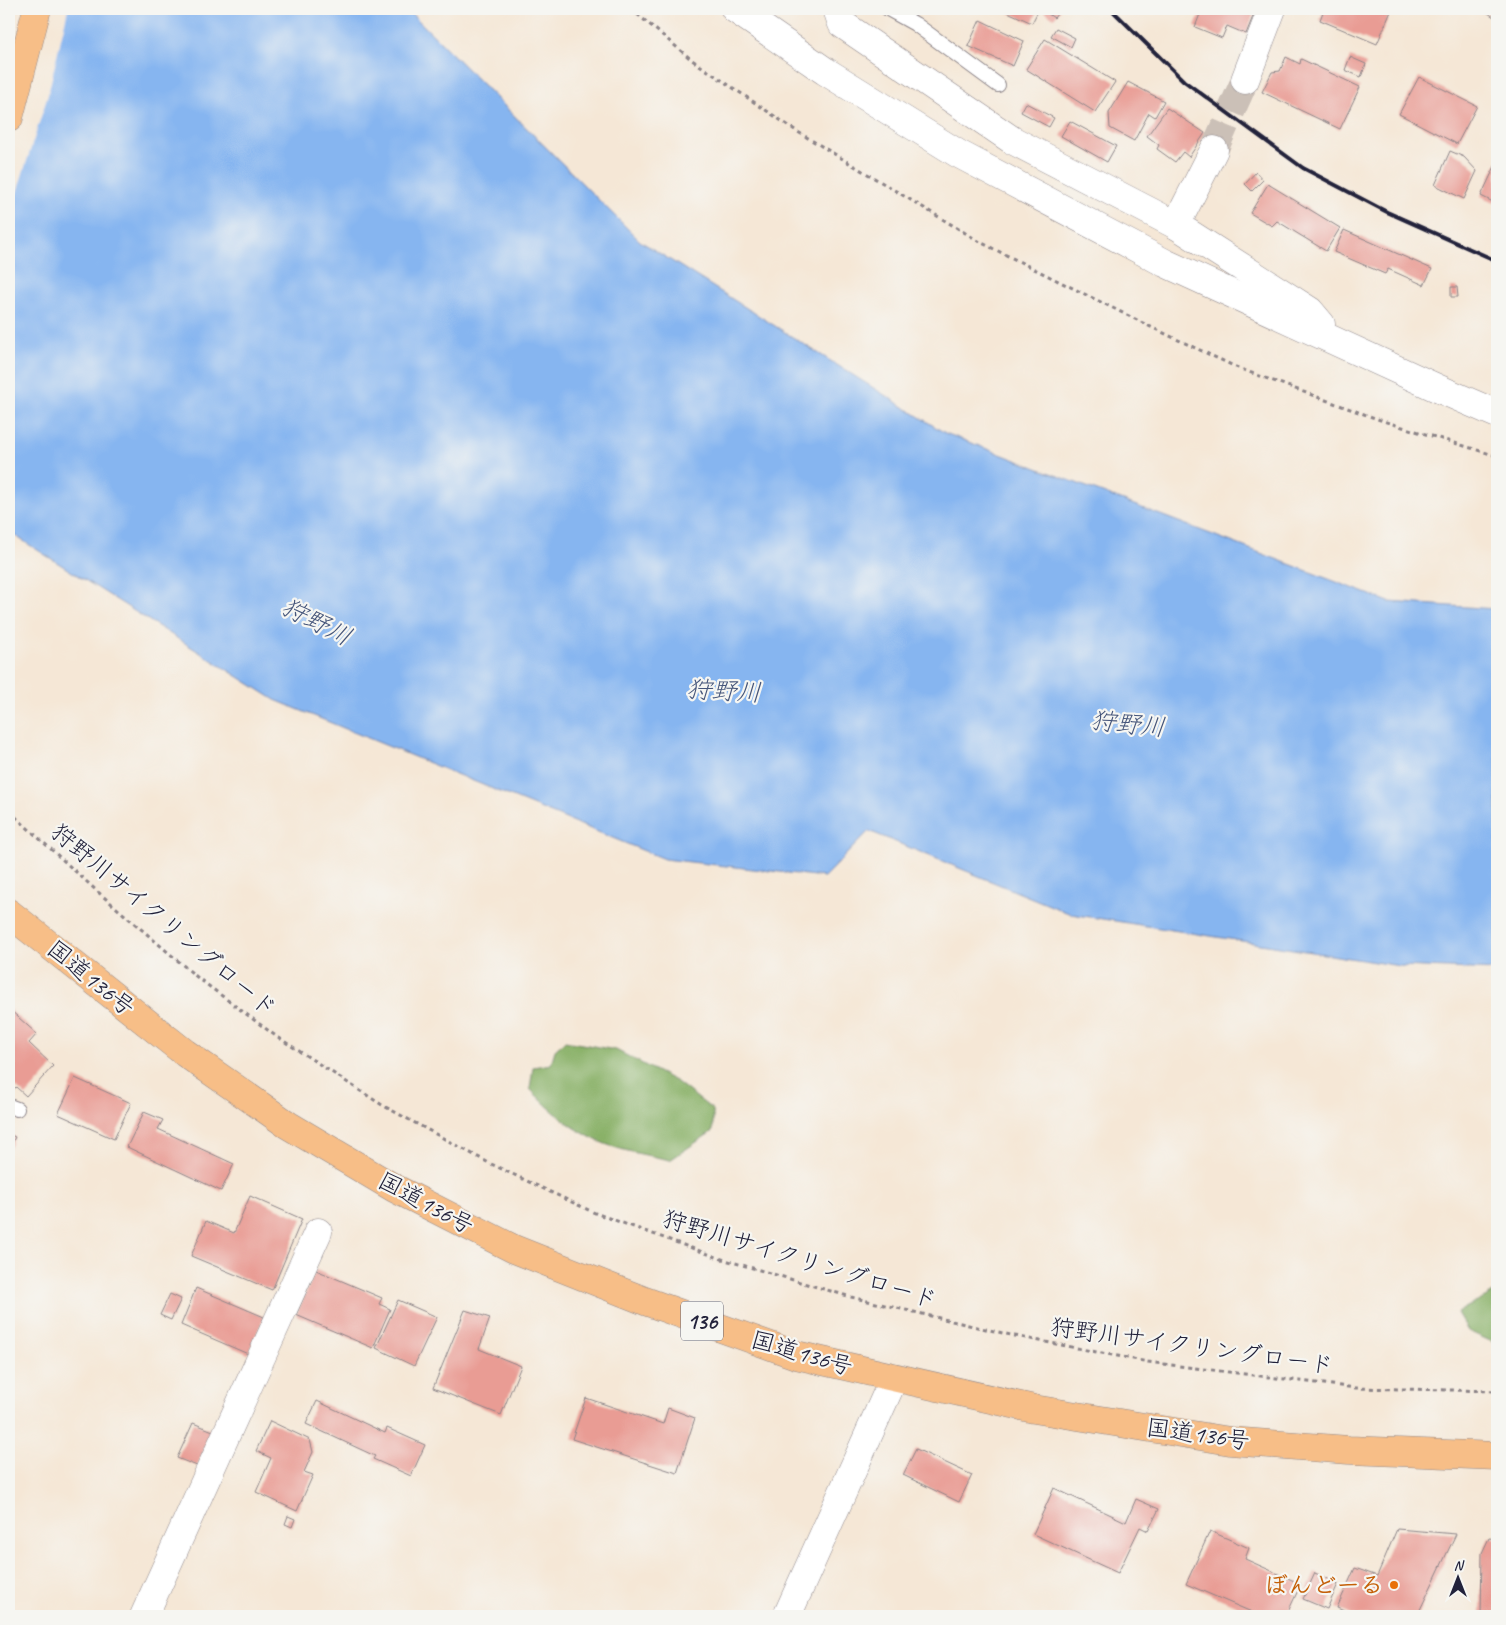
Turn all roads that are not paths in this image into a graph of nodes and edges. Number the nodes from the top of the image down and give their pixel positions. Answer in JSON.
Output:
{"nodes":[{"id":1,"x":37,"y":9,"type":"edge"},
{"id":2,"x":735,"y":9,"type":"edge"},
{"id":3,"x":837,"y":9,"type":"edge"},
{"id":4,"x":888,"y":9,"type":"edge"},
{"id":5,"x":1272,"y":9,"type":"edge"},
{"id":6,"x":1245,"y":80,"type":"tunnel mouth"},
{"id":7,"x":998,"y":84,"type":"dead end"},
{"id":8,"x":9,"y":118,"type":"edge"},
{"id":9,"x":1214,"y":150,"type":"tunnel mouth"},
{"id":10,"x":1176,"y":225,"type":"junction"},
{"id":11,"x":1335,"y":340,"type":"junction"},
{"id":12,"x":1497,"y":414,"type":"edge"},
{"id":13,"x":9,"y":912,"type":"edge"},
{"id":14,"x":318,"y":1232,"type":"dead end"},
{"id":15,"x":894,"y":1378,"type":"junction"},
{"id":16,"x":1497,"y":1456,"type":"edge"},
{"id":17,"x":144,"y":1616,"type":"edge"},
{"id":18,"x":787,"y":1616,"type":"edge"}],
"edges":[{"from":1,"to":8,"type":"highway"},
{"from":2,"to":11,"type":"street"},
{"from":3,"to":10,"type":"street"},
{"from":4,"to":7,"type":"lane"},
{"from":5,"to":6,"type":"street"},
{"from":9,"to":10,"type":"street"},
{"from":10,"to":11,"type":"street"},
{"from":11,"to":12,"type":"street"},
{"from":13,"to":15,"type":"highway","name":"国道136号","number":"136"},
{"from":14,"to":17,"type":"street"},
{"from":15,"to":16,"type":"highway","name":"国道136号","number":"136"},
{"from":15,"to":18,"type":"street"}]}
